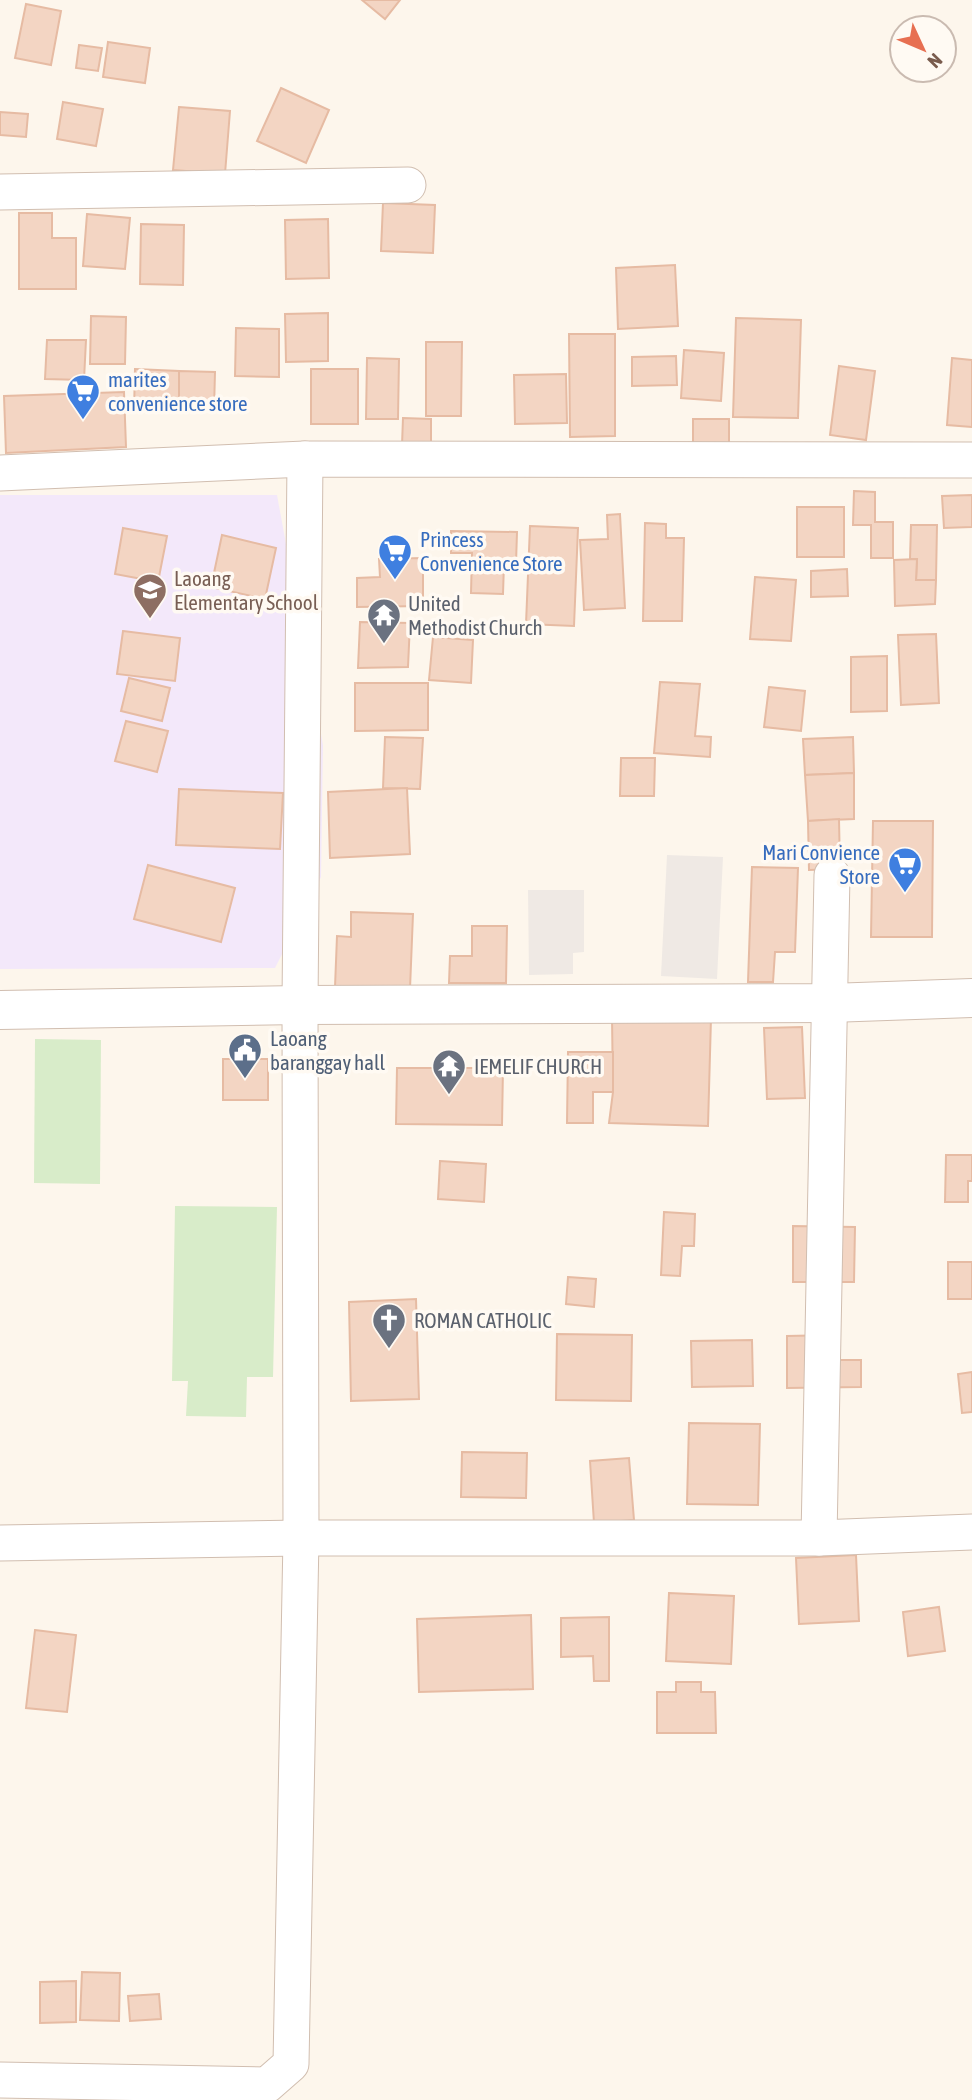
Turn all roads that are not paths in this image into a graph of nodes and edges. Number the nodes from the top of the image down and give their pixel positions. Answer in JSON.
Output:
{"nodes":[{"id":1,"x":408,"y":185,"type":"dead end"},
{"id":2,"x":0,"y":192,"type":"edge"},
{"id":3,"x":305,"y":459,"type":"junction"},
{"id":4,"x":972,"y":460,"type":"edge"},
{"id":5,"x":0,"y":473,"type":"edge"},
{"id":6,"x":832,"y":876,"type":"dead end"},
{"id":7,"x":972,"y":998,"type":"edge"},
{"id":8,"x":830,"y":1003,"type":"junction"},
{"id":9,"x":300,"y":1005,"type":"junction"},
{"id":10,"x":0,"y":1010,"type":"edge"},
{"id":11,"x":972,"y":1532,"type":"edge"},
{"id":12,"x":301,"y":1538,"type":"junction"},
{"id":13,"x":820,"y":1538,"type":"junction"},
{"id":14,"x":0,"y":1543,"type":"edge"},
{"id":15,"x":0,"y":2080,"type":"edge"}],
"edges":[{"from":1,"to":2,"type":"street"},
{"from":3,"to":4,"type":"street"},
{"from":3,"to":5,"type":"street"},
{"from":3,"to":9,"type":"street"},
{"from":6,"to":8,"type":"street"},
{"from":7,"to":8,"type":"street"},
{"from":8,"to":9,"type":"street"},
{"from":8,"to":13,"type":"street"},
{"from":9,"to":10,"type":"street"},
{"from":9,"to":12,"type":"street"},
{"from":11,"to":13,"type":"street"},
{"from":12,"to":13,"type":"street"},
{"from":12,"to":14,"type":"street"},
{"from":12,"to":15,"type":"street"}]}
